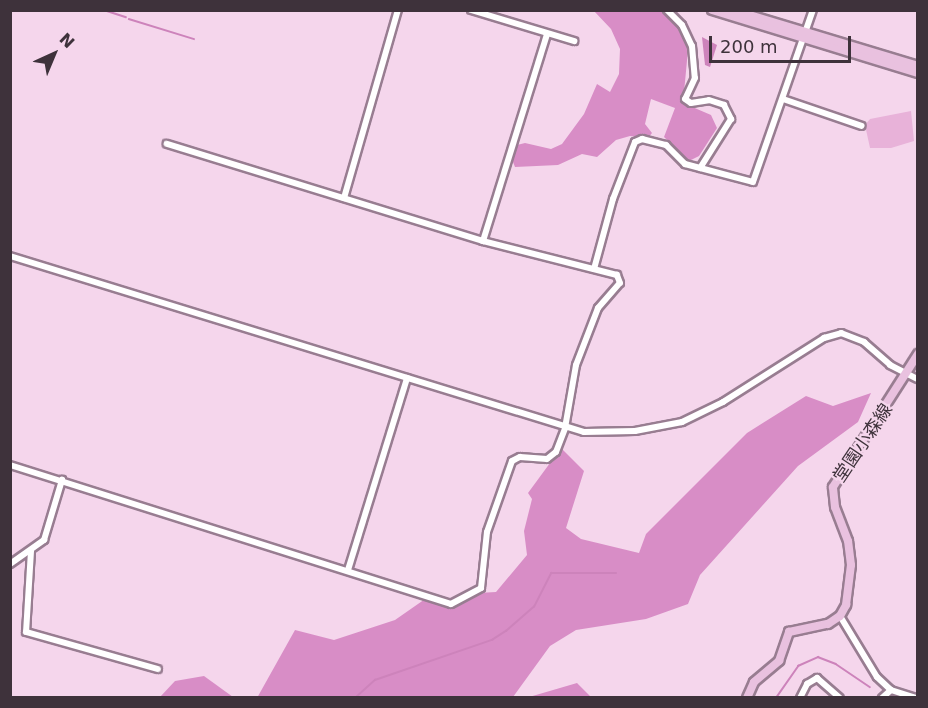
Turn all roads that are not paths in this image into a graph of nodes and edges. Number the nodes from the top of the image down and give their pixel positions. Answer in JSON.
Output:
{"nodes":[{"id":1,"x":398,"y":10,"type":"edge"},
{"id":2,"x":471,"y":10,"type":"edge"},
{"id":3,"x":667,"y":10,"type":"edge"},
{"id":4,"x":712,"y":10,"type":"edge"},
{"id":5,"x":733,"y":10,"type":"edge"},
{"id":6,"x":813,"y":10,"type":"edge"},
{"id":7,"x":547,"y":34,"type":"junction"},
{"id":8,"x":804,"y":35,"type":"junction"},
{"id":9,"x":574,"y":41,"type":"dead end"},
{"id":10,"x":918,"y":66,"type":"edge"},
{"id":11,"x":918,"y":73,"type":"edge"},
{"id":12,"x":783,"y":99,"type":"junction"},
{"id":13,"x":862,"y":126,"type":"dead end"},
{"id":14,"x":167,"y":144,"type":"dead end"},
{"id":15,"x":700,"y":168,"type":"junction"},
{"id":16,"x":344,"y":198,"type":"junction"},
{"id":17,"x":483,"y":241,"type":"junction"},
{"id":18,"x":10,"y":256,"type":"edge"},
{"id":19,"x":594,"y":269,"type":"junction"},
{"id":20,"x":918,"y":354,"type":"edge"},
{"id":21,"x":906,"y":374,"type":"junction"},
{"id":22,"x":407,"y":378,"type":"junction"},
{"id":23,"x":918,"y":379,"type":"edge"},
{"id":24,"x":565,"y":428,"type":"junction"},
{"id":25,"x":10,"y":465,"type":"edge"},
{"id":26,"x":62,"y":480,"type":"junction"},
{"id":27,"x":31,"y":551,"type":"junction"},
{"id":28,"x":10,"y":564,"type":"edge"},
{"id":29,"x":348,"y":570,"type":"junction"},
{"id":30,"x":840,"y":616,"type":"junction"},
{"id":31,"x":158,"y":669,"type":"dead end"},
{"id":32,"x":891,"y":690,"type":"junction"},
{"id":33,"x":747,"y":698,"type":"edge"},
{"id":34,"x":800,"y":698,"type":"edge"},
{"id":35,"x":840,"y":698,"type":"edge"},
{"id":36,"x":882,"y":698,"type":"edge"},
{"id":37,"x":915,"y":698,"type":"edge"}],
"edges":[{"from":1,"to":16,"type":"street"},
{"from":2,"to":7,"type":"street"},
{"from":3,"to":15,"type":"street"},
{"from":4,"to":8,"type":"main road"},
{"from":5,"to":8,"type":"main road"},
{"from":6,"to":8,"type":"street"},
{"from":7,"to":9,"type":"street"},
{"from":7,"to":17,"type":"street"},
{"from":8,"to":10,"type":"main road"},
{"from":8,"to":11,"type":"main road"},
{"from":8,"to":12,"type":"street"},
{"from":12,"to":13,"type":"street"},
{"from":12,"to":15,"type":"street"},
{"from":14,"to":16,"type":"street"},
{"from":15,"to":19,"type":"street"},
{"from":16,"to":17,"type":"street"},
{"from":17,"to":19,"type":"street"},
{"from":18,"to":22,"type":"street"},
{"from":19,"to":24,"type":"street"},
{"from":20,"to":21,"type":"main road","name":"堂園小森線"},
{"from":21,"to":23,"type":"street"},
{"from":21,"to":24,"type":"street"},
{"from":21,"to":30,"type":"main road","name":"堂園小森線"},
{"from":22,"to":24,"type":"street"},
{"from":22,"to":29,"type":"street"},
{"from":24,"to":29,"type":"street"},
{"from":25,"to":26,"type":"street"},
{"from":26,"to":27,"type":"street"},
{"from":26,"to":29,"type":"street"},
{"from":27,"to":28,"type":"street"},
{"from":27,"to":31,"type":"street"},
{"from":30,"to":32,"type":"street"},
{"from":30,"to":33,"type":"main road"},
{"from":32,"to":36,"type":"street"},
{"from":32,"to":37,"type":"street"},
{"from":34,"to":35,"type":"street"}]}
